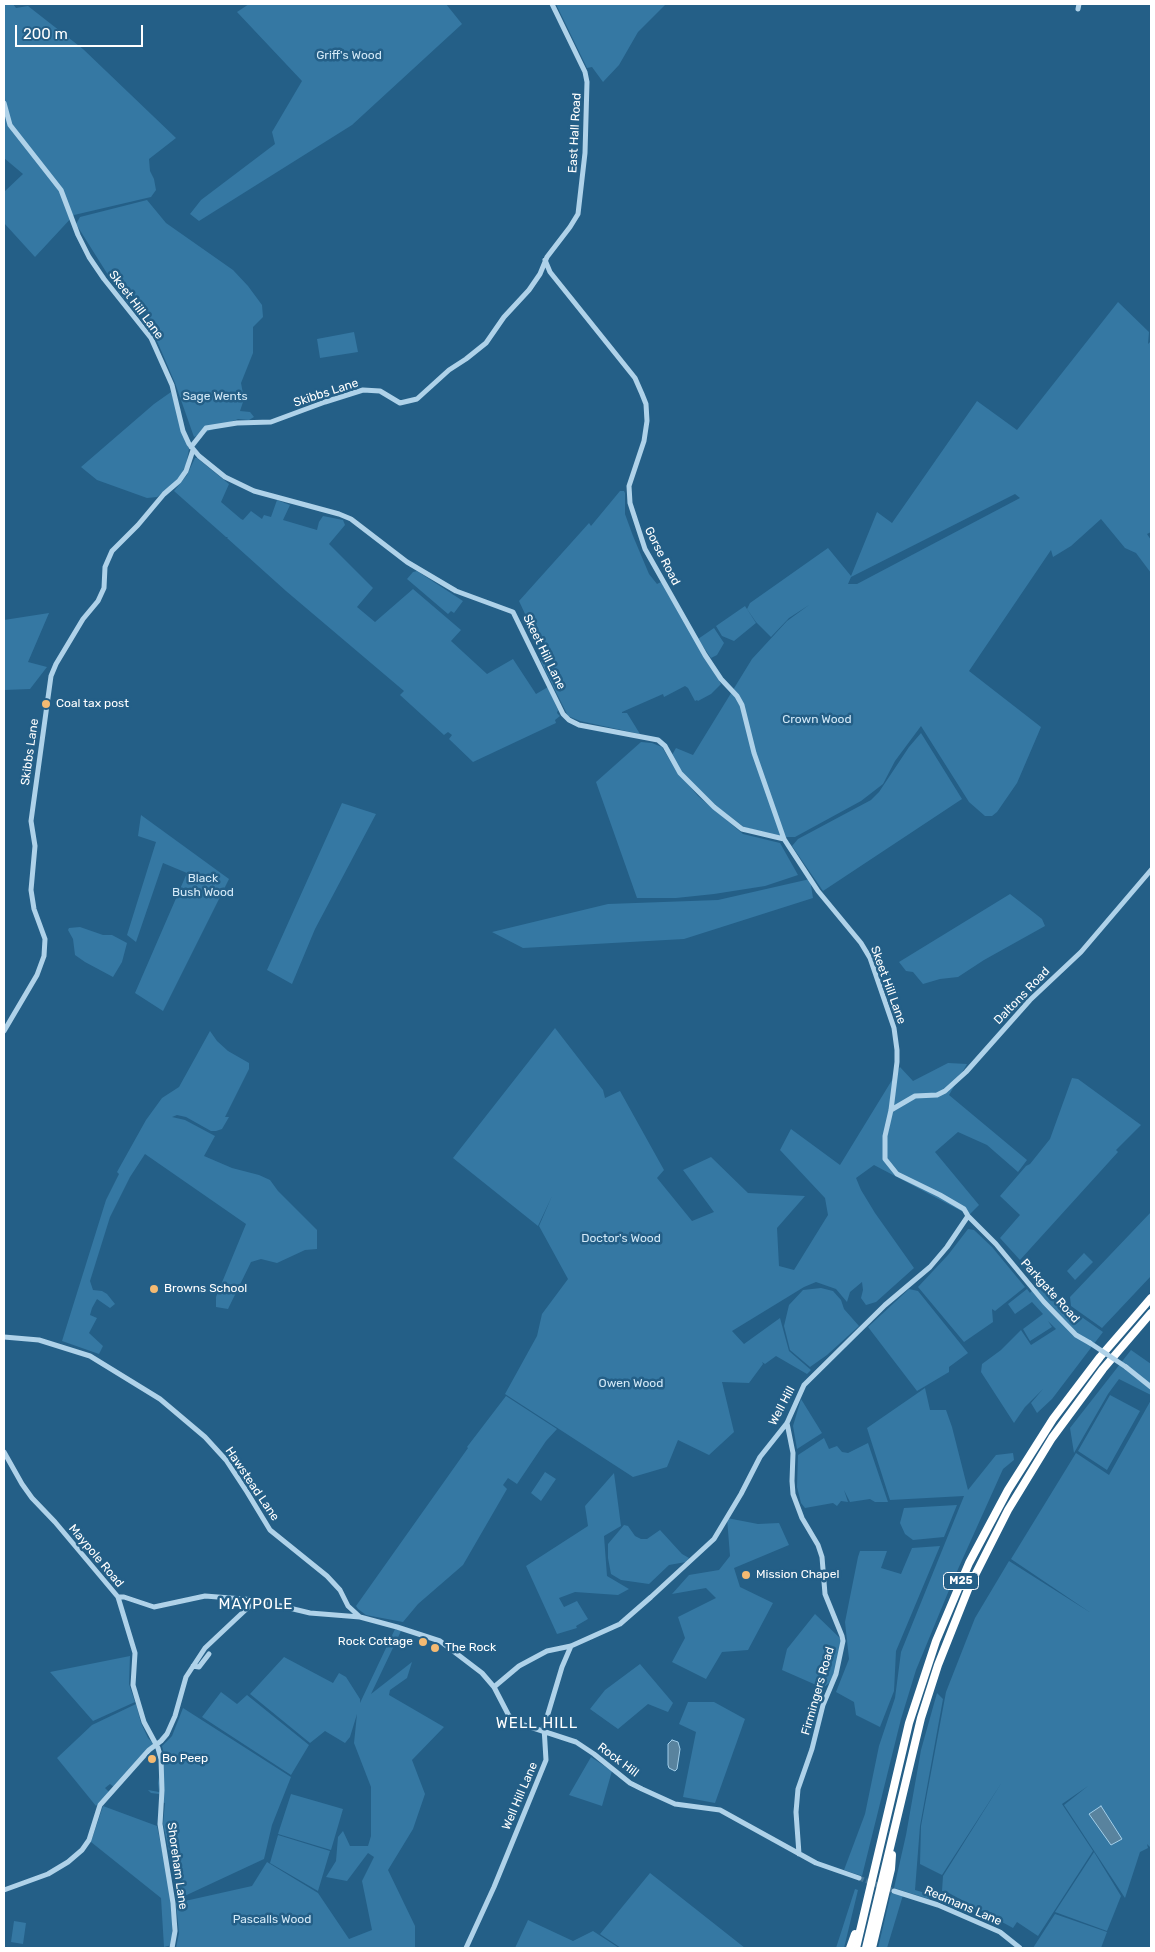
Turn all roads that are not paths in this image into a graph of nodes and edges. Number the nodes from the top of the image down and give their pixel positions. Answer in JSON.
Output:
{"nodes":[{"id":1,"x":552,"y":4,"type":"edge"},
{"id":2,"x":4,"y":103,"type":"edge"},
{"id":3,"x":545,"y":260,"type":"junction"},
{"id":4,"x":549,"y":270,"type":"junction"},
{"id":5,"x":540,"y":274,"type":"junction"},
{"id":6,"x":192,"y":448,"type":"junction"},
{"id":7,"x":784,"y":839,"type":"junction"},
{"id":8,"x":1151,"y":870,"type":"edge"},
{"id":9,"x":4,"y":1031,"type":"edge"},
{"id":10,"x":891,"y":1110,"type":"junction"},
{"id":11,"x":968,"y":1216,"type":"junction"},
{"id":12,"x":1151,"y":1298,"type":"edge"},
{"id":13,"x":1151,"y":1313,"type":"edge"},
{"id":14,"x":4,"y":1337,"type":"edge"},
{"id":15,"x":1151,"y":1387,"type":"edge"},
{"id":16,"x":787,"y":1423,"type":"junction"},
{"id":17,"x":4,"y":1452,"type":"edge"},
{"id":18,"x":118,"y":1597,"type":"junction"},
{"id":19,"x":256,"y":1600,"type":"junction"},
{"id":20,"x":360,"y":1618,"type":"junction"},
{"id":21,"x":571,"y":1646,"type":"junction"},
{"id":22,"x":209,"y":1654,"type":"dead end"},
{"id":23,"x":193,"y":1666,"type":"junction"},
{"id":24,"x":494,"y":1687,"type":"junction"},
{"id":25,"x":544,"y":1732,"type":"junction"},
{"id":26,"x":156,"y":1744,"type":"junction"},
{"id":27,"x":892,"y":1838,"type":"junction"},
{"id":28,"x":799,"y":1854,"type":"junction"},
{"id":29,"x":859,"y":1878,"type":"tunnel mouth"},
{"id":30,"x":4,"y":1890,"type":"edge"},
{"id":31,"x":894,"y":1891,"type":"tunnel mouth"},
{"id":32,"x":866,"y":1909,"type":"junction"},
{"id":33,"x":172,"y":1948,"type":"edge"},
{"id":34,"x":466,"y":1948,"type":"edge"},
{"id":35,"x":850,"y":1948,"type":"edge"},
{"id":36,"x":856,"y":1948,"type":"edge"},
{"id":37,"x":866,"y":1948,"type":"edge"},
{"id":38,"x":872,"y":1948,"type":"edge"},
{"id":39,"x":1020,"y":1948,"type":"edge"}],
"edges":[{"from":1,"to":3,"type":"street","name":"East Hall Road"},
{"from":2,"to":6,"type":"street","name":"Skeet Hill Lane"},
{"from":3,"to":4,"type":"street","name":"Gorse Road"},
{"from":3,"to":5,"type":"street","name":"Skibbs Lane"},
{"from":4,"to":5,"type":"street","name":"Skibbs Lane"},
{"from":4,"to":7,"type":"street","name":"Gorse Road"},
{"from":5,"to":6,"type":"street","name":"Skibbs Lane"},
{"from":6,"to":7,"type":"street","name":"Skeet Hill Lane"},
{"from":6,"to":9,"type":"street","name":"Skibbs Lane"},
{"from":7,"to":10,"type":"street","name":"Skeet Hill Lane"},
{"from":8,"to":10,"type":"street","name":"Daltons Road"},
{"from":10,"to":11,"type":"street"},
{"from":11,"to":15,"type":"street","name":"Parkgate Road","bridge":true},
{"from":11,"to":16,"type":"street","name":"Well Hill"},
{"from":12,"to":32,"type":"highway","number":"M25"},
{"from":13,"to":27,"type":"highway","number":"M25"},
{"from":14,"to":20,"type":"street","name":"Hawstead Lane"},
{"from":16,"to":21,"type":"street","name":"Well Hill"},
{"from":16,"to":28,"type":"street","name":"Firmingers Road"},
{"from":17,"to":18,"type":"street","name":"Maypole Road"},
{"from":18,"to":19,"type":"street","name":"Rock Hill"},
{"from":18,"to":26,"type":"street","name":"Maypole Road"},
{"from":19,"to":20,"type":"street","name":"Rock Hill"},
{"from":19,"to":23,"type":"street"},
{"from":20,"to":24,"type":"street","name":"Rock Hill"},
{"from":21,"to":24,"type":"street","name":"Well Hill"},
{"from":21,"to":25,"type":"street","name":"Well Hill Lane"},
{"from":22,"to":23,"type":"street"},
{"from":23,"to":26,"type":"street"},
{"from":24,"to":25,"type":"street","name":"Rock Hill"},
{"from":25,"to":28,"type":"street","name":"Rock Hill"},
{"from":25,"to":34,"type":"street","name":"Well Hill Lane"},
{"from":26,"to":30,"type":"street"},
{"from":26,"to":33,"type":"street","name":"Shoreham Lane"},
{"from":27,"to":37,"type":"highway","number":"M25"},
{"from":27,"to":38,"type":"highway","number":"M25"},
{"from":28,"to":29,"type":"street","name":"Rock Hill"},
{"from":31,"to":39,"type":"street","name":"Redmans Lane"},
{"from":32,"to":35,"type":"highway","number":"M25"},
{"from":32,"to":36,"type":"highway","number":"M25"}]}
